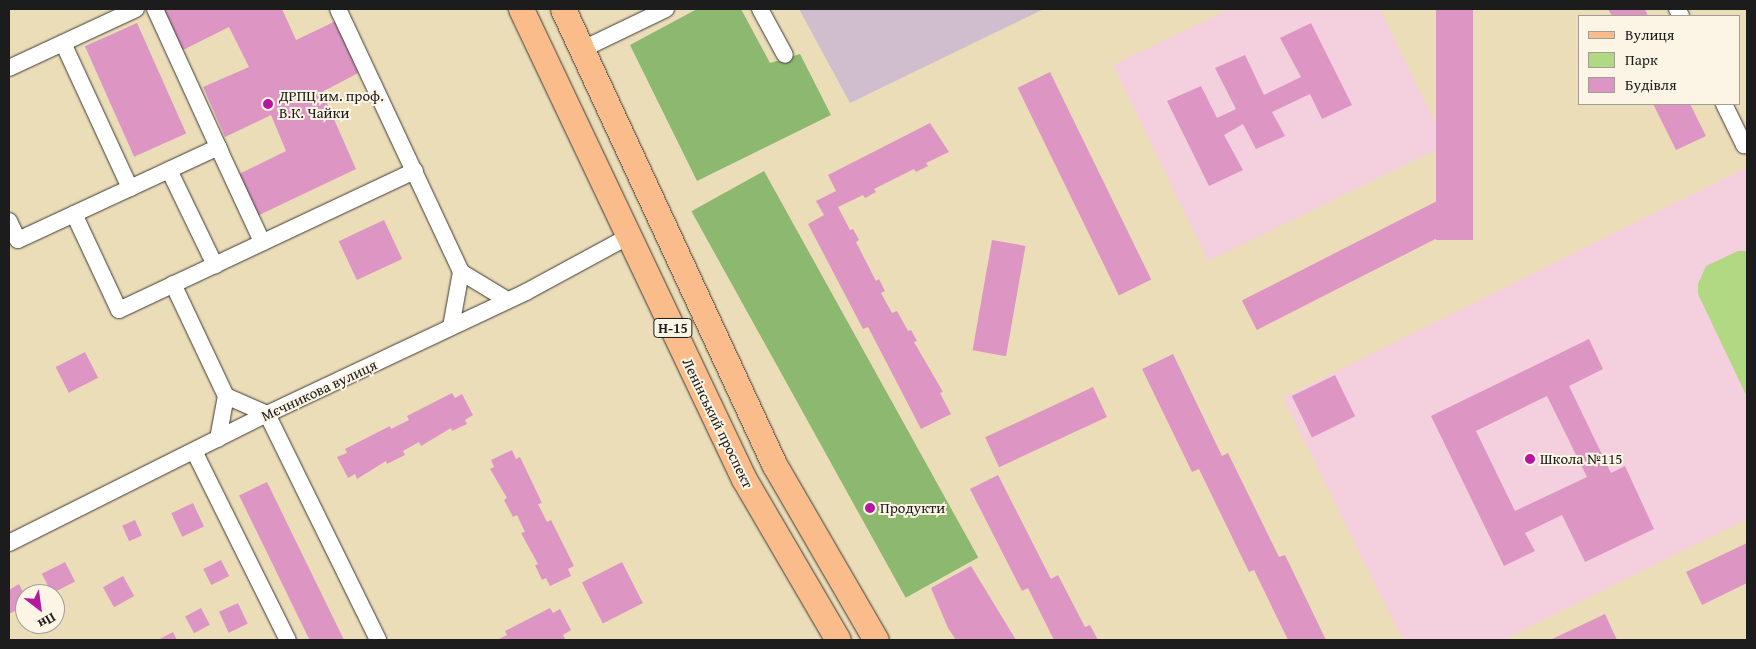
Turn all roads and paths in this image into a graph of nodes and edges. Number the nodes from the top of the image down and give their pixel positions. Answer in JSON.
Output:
{"nodes":[{"id":1,"x":136,"y":9,"type":"edge"},
{"id":2,"x":155,"y":9,"type":"edge"},
{"id":3,"x":338,"y":9,"type":"edge"},
{"id":4,"x":522,"y":9,"type":"edge"},
{"id":5,"x":563,"y":9,"type":"edge"},
{"id":6,"x":666,"y":9,"type":"edge"},
{"id":7,"x":760,"y":9,"type":"edge"},
{"id":8,"x":63,"y":43,"type":"junction"},
{"id":9,"x":582,"y":49,"type":"junction"},
{"id":10,"x":785,"y":55,"type":"dead end"},
{"id":11,"x":9,"y":68,"type":"edge"},
{"id":12,"x":1724,"y":105,"type":"edge"},
{"id":13,"x":1747,"y":145,"type":"edge"},
{"id":14,"x":221,"y":154,"type":"junction"},
{"id":15,"x":169,"y":170,"type":"junction"},
{"id":16,"x":414,"y":171,"type":"junction"},
{"id":17,"x":130,"y":188,"type":"junction"},
{"id":18,"x":74,"y":214,"type":"junction"},
{"id":19,"x":9,"y":221,"type":"edge"},
{"id":20,"x":629,"y":236,"type":"junction"},
{"id":21,"x":262,"y":242,"type":"junction"},
{"id":22,"x":215,"y":264,"type":"junction"},
{"id":23,"x":461,"y":272,"type":"junction"},
{"id":24,"x":173,"y":284,"type":"junction"},
{"id":25,"x":508,"y":300,"type":"junction"},
{"id":26,"x":451,"y":327,"type":"junction"},
{"id":27,"x":226,"y":396,"type":"junction"},
{"id":28,"x":267,"y":414,"type":"junction"},
{"id":29,"x":218,"y":439,"type":"junction"},
{"id":30,"x":194,"y":450,"type":"junction"},
{"id":31,"x":9,"y":543,"type":"edge"},
{"id":32,"x":286,"y":640,"type":"edge"},
{"id":33,"x":378,"y":640,"type":"edge"},
{"id":34,"x":838,"y":640,"type":"edge"},
{"id":35,"x":876,"y":640,"type":"edge"}],
"edges":[{"from":1,"to":8,"type":"street"},
{"from":2,"to":14,"type":"street"},
{"from":3,"to":16,"type":"street"},
{"from":4,"to":20,"type":"main road","name":"Ленінський проспект","number":"Н-15"},
{"from":5,"to":9,"type":"main road","number":"Н-15"},
{"from":6,"to":9,"type":"street"},
{"from":7,"to":10,"type":"street"},
{"from":8,"to":11,"type":"street"},
{"from":8,"to":17,"type":"street"},
{"from":9,"to":35,"type":"main road","number":"Н-15"},
{"from":12,"to":13,"type":"street"},
{"from":14,"to":15,"type":"street"},
{"from":14,"to":21,"type":"street"},
{"from":15,"to":17,"type":"street"},
{"from":15,"to":22,"type":"street"},
{"from":16,"to":21,"type":"street"},
{"from":16,"to":23,"type":"street"},
{"from":17,"to":18,"type":"street"},
{"from":18,"to":19,"type":"street"},
{"from":18,"to":24,"type":"street"},
{"from":20,"to":25,"type":"street","name":"Мєчникова вулиця"},
{"from":20,"to":34,"type":"main road","name":"Ленінський проспект","number":"Н-15"},
{"from":21,"to":22,"type":"street"},
{"from":22,"to":24,"type":"street"},
{"from":23,"to":25,"type":"street"},
{"from":23,"to":26,"type":"street"},
{"from":24,"to":27,"type":"street"},
{"from":25,"to":26,"type":"street","name":"Мєчникова вулиця"},
{"from":26,"to":28,"type":"street","name":"Мєчникова вулиця"},
{"from":27,"to":28,"type":"street"},
{"from":27,"to":29,"type":"street"},
{"from":28,"to":29,"type":"street","name":"Мєчникова вулиця"},
{"from":28,"to":33,"type":"street"},
{"from":29,"to":30,"type":"street","name":"Мєчникова вулиця"},
{"from":30,"to":31,"type":"street","name":"Мєчникова вулиця"},
{"from":30,"to":32,"type":"street"}]}
